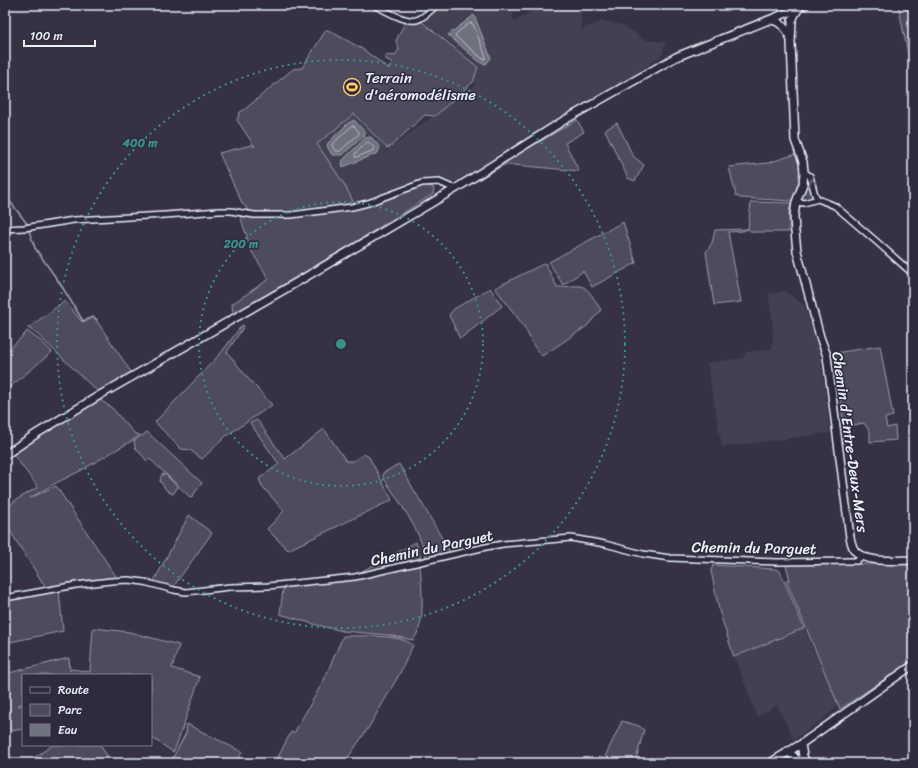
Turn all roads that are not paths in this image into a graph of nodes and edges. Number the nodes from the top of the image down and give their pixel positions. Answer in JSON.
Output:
{"nodes":[{"id":1,"x":374,"y":5,"type":"edge"},
{"id":2,"x":437,"y":5,"type":"edge"},
{"id":3,"x":807,"y":5,"type":"edge"},
{"id":4,"x":799,"y":8,"type":"junction"},
{"id":5,"x":783,"y":14,"type":"junction"},
{"id":6,"x":769,"y":20,"type":"junction"},
{"id":7,"x":788,"y":29,"type":"junction"},
{"id":8,"x":804,"y":172,"type":"junction"},
{"id":9,"x":455,"y":189,"type":"junction"},
{"id":10,"x":818,"y":199,"type":"junction"},
{"id":11,"x":796,"y":202,"type":"junction"},
{"id":12,"x":5,"y":229,"type":"edge"},
{"id":13,"x":913,"y":274,"type":"edge"},
{"id":14,"x":5,"y":455,"type":"edge"},
{"id":15,"x":862,"y":555,"type":"junction"},
{"id":16,"x":913,"y":560,"type":"edge"},
{"id":17,"x":5,"y":598,"type":"edge"},
{"id":18,"x":913,"y":666,"type":"edge"},
{"id":19,"x":801,"y":744,"type":"junction"},
{"id":20,"x":788,"y":751,"type":"junction"},
{"id":21,"x":770,"y":763,"type":"edge"},
{"id":22,"x":800,"y":763,"type":"edge"},
{"id":23,"x":806,"y":763,"type":"edge"}],
"edges":[{"from":1,"to":2,"type":"street"},
{"from":3,"to":4,"type":"street"},
{"from":4,"to":5,"type":"street"},
{"from":4,"to":7,"type":"street","name":"Chemin d'Entre-Deux-Mers"},
{"from":5,"to":6,"type":"street"},
{"from":5,"to":7,"type":"street","name":"Chemin d'Entre-Deux-Mers"},
{"from":6,"to":7,"type":"street"},
{"from":6,"to":9,"type":"street"},
{"from":7,"to":8,"type":"street","name":"Chemin d'Entre-Deux-Mers"},
{"from":10,"to":8,"type":"street","one_way":true},
{"from":8,"to":11,"type":"street","name":"Chemin d'Entre-Deux-Mers"},
{"from":9,"to":12,"type":"street"},
{"from":9,"to":14,"type":"street"},
{"from":10,"to":11,"type":"street"},
{"from":10,"to":13,"type":"street"},
{"from":11,"to":15,"type":"street","name":"Chemin d'Entre-Deux-Mers"},
{"from":15,"to":16,"type":"street"},
{"from":15,"to":17,"type":"street","name":"Chemin du Parguet"},
{"from":18,"to":19,"type":"street"},
{"from":19,"to":20,"type":"street"},
{"from":19,"to":23,"type":"street"},
{"from":20,"to":21,"type":"street"},
{"from":20,"to":22,"type":"street"}]}
